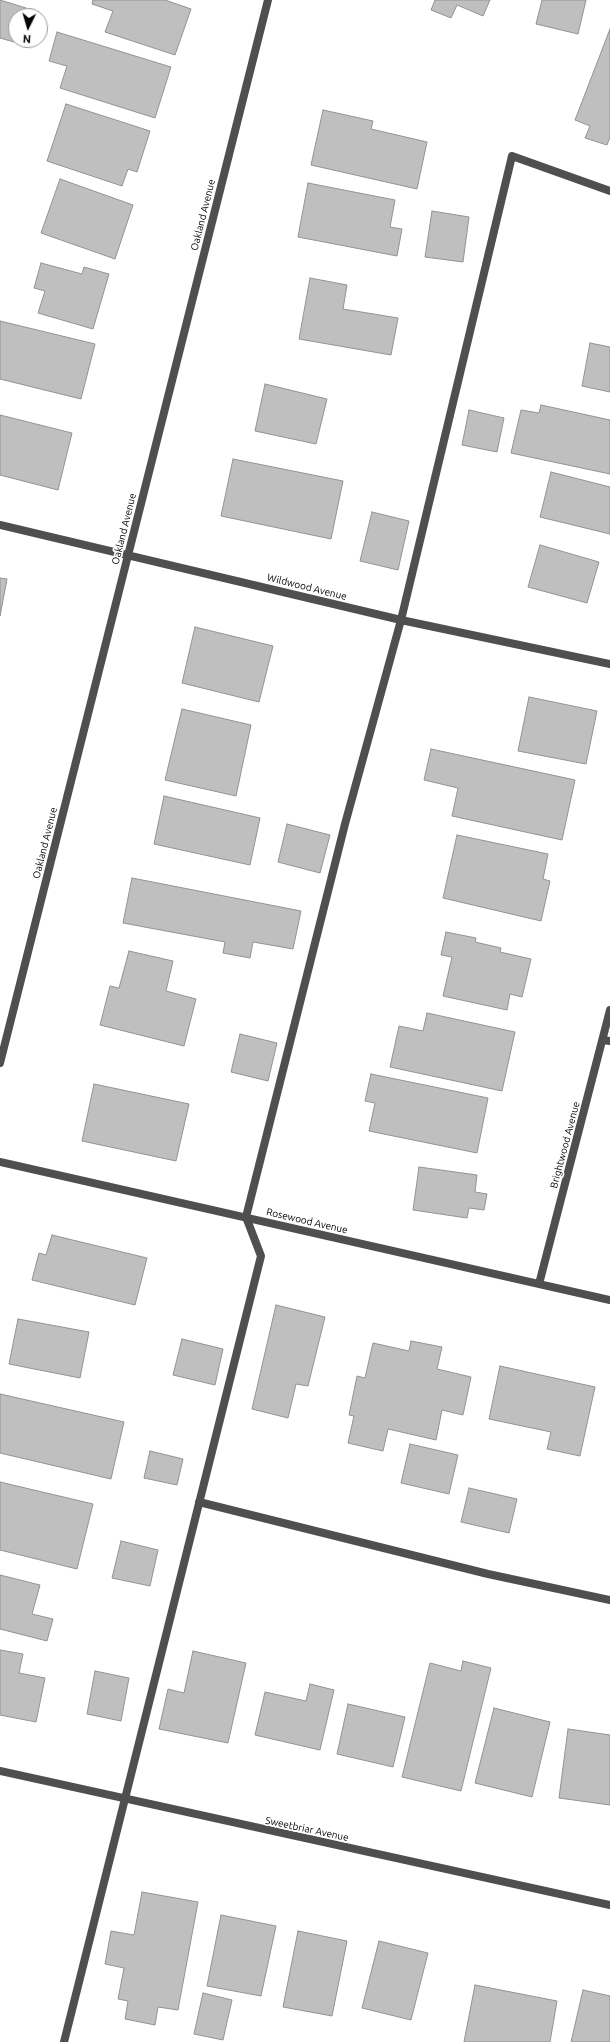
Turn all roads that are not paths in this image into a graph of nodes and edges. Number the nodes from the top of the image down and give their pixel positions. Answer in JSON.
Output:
{"nodes":[{"id":1,"x":268,"y":0,"type":"edge"},
{"id":2,"x":610,"y":191,"type":"edge"},
{"id":3,"x":0,"y":525,"type":"edge"},
{"id":4,"x":128,"y":554,"type":"junction"},
{"id":5,"x":401,"y":620,"type":"junction"},
{"id":6,"x":610,"y":664,"type":"edge"},
{"id":7,"x":610,"y":1010,"type":"edge"},
{"id":8,"x":606,"y":1040,"type":"edge"},
{"id":9,"x":0,"y":1063,"type":"edge"},
{"id":10,"x":0,"y":1162,"type":"edge"},
{"id":11,"x":246,"y":1217,"type":"junction"},
{"id":12,"x":539,"y":1284,"type":"junction"},
{"id":13,"x":610,"y":1300,"type":"edge"},
{"id":14,"x":198,"y":1502,"type":"junction"},
{"id":15,"x":610,"y":1600,"type":"edge"},
{"id":16,"x":0,"y":1771,"type":"edge"},
{"id":17,"x":124,"y":1798,"type":"junction"},
{"id":18,"x":610,"y":1906,"type":"edge"},
{"id":19,"x":64,"y":2042,"type":"edge"}],
"edges":[{"from":1,"to":4,"type":"street","name":"Oakland Avenue"},
{"from":2,"to":5,"type":"street"},
{"from":3,"to":4,"type":"street","name":"Wildwood Avenue"},
{"from":4,"to":5,"type":"street","name":"Wildwood Avenue"},
{"from":4,"to":9,"type":"street","name":"Oakland Avenue"},
{"from":5,"to":6,"type":"street","name":"Wildwood Avenue"},
{"from":5,"to":11,"type":"street"},
{"from":7,"to":8,"type":"street","name":"Brightwood Avenue"},
{"from":8,"to":12,"type":"street","name":"Brightwood Avenue"},
{"from":10,"to":11,"type":"street","name":"Rosewood Avenue"},
{"from":11,"to":12,"type":"street","name":"Rosewood Avenue"},
{"from":11,"to":14,"type":"street"},
{"from":12,"to":13,"type":"street","name":"Rosewood Avenue"},
{"from":14,"to":15,"type":"street"},
{"from":14,"to":17,"type":"street"},
{"from":16,"to":17,"type":"street","name":"Sweetbriar Avenue"},
{"from":17,"to":18,"type":"street","name":"Sweetbriar Avenue"},
{"from":17,"to":19,"type":"street"}]}
